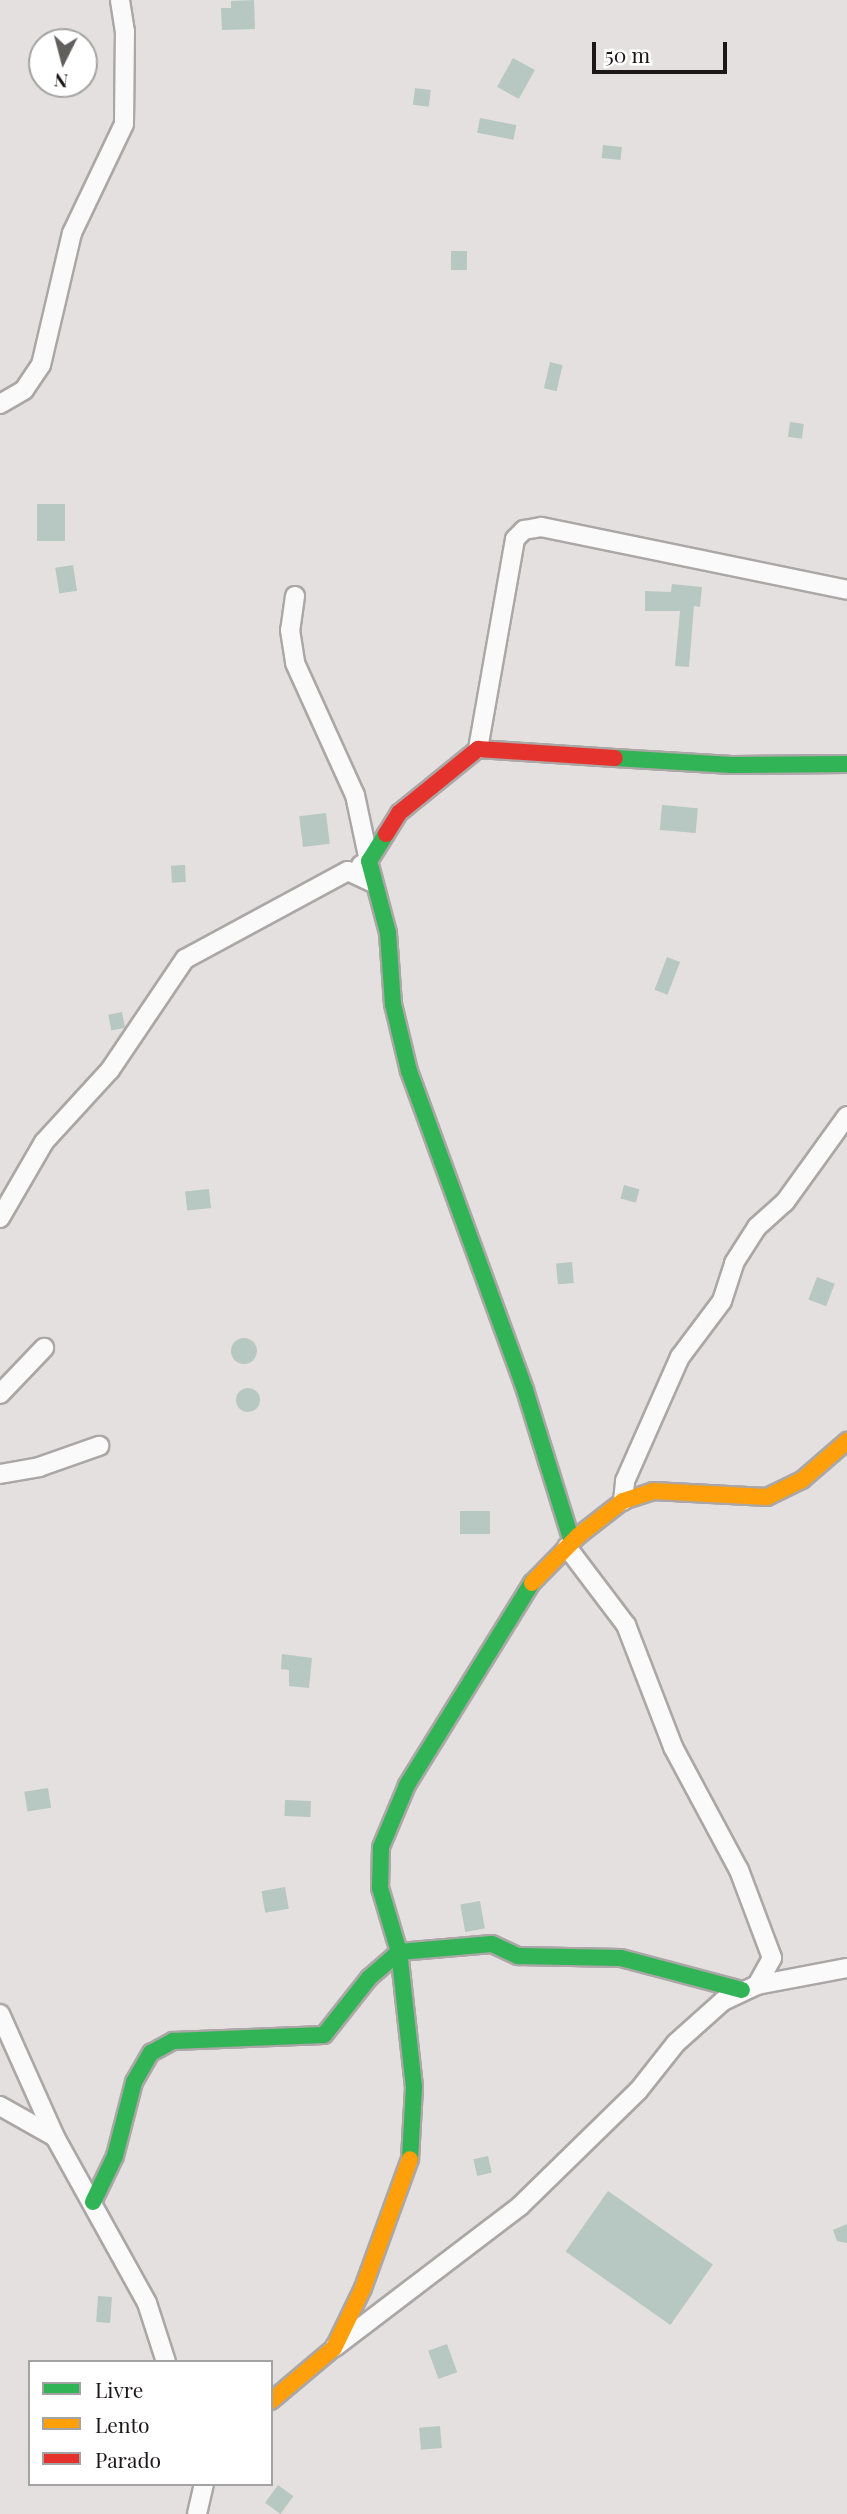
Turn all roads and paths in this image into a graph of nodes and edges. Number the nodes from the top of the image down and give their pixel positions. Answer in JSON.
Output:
{"nodes":[{"id":1,"x":120,"y":0,"type":"edge"},
{"id":2,"x":0,"y":404,"type":"edge"},
{"id":3,"x":847,"y":590,"type":"edge"},
{"id":4,"x":295,"y":596,"type":"dead end"},
{"id":5,"x":478,"y":749,"type":"junction"},
{"id":6,"x":847,"y":764,"type":"edge"},
{"id":7,"x":369,"y":861,"type":"junction"},
{"id":8,"x":348,"y":871,"type":"junction"},
{"id":9,"x":372,"y":882,"type":"junction"},
{"id":10,"x":847,"y":1116,"type":"edge"},
{"id":11,"x":0,"y":1218,"type":"edge"},
{"id":12,"x":44,"y":1349,"type":"dead end"},
{"id":13,"x":0,"y":1394,"type":"edge"},
{"id":14,"x":847,"y":1441,"type":"edge"},
{"id":15,"x":99,"y":1446,"type":"dead end"},
{"id":16,"x":0,"y":1474,"type":"edge"},
{"id":17,"x":623,"y":1501,"type":"junction"},
{"id":18,"x":569,"y":1545,"type":"junction"},
{"id":19,"x":398,"y":1952,"type":"junction"},
{"id":20,"x":847,"y":1968,"type":"edge"},
{"id":21,"x":749,"y":1987,"type":"junction"},
{"id":22,"x":0,"y":2014,"type":"edge"},
{"id":23,"x":0,"y":2106,"type":"edge"},
{"id":24,"x":55,"y":2137,"type":"junction"},
{"id":25,"x":93,"y":2203,"type":"junction"},
{"id":26,"x":334,"y":2348,"type":"junction"},
{"id":27,"x":165,"y":2360,"type":"edge"},
{"id":28,"x":273,"y":2399,"type":"edge"},
{"id":29,"x":204,"y":2486,"type":"edge"},
{"id":30,"x":197,"y":2514,"type":"edge"}],
"edges":[{"from":1,"to":2,"type":"street"},
{"from":3,"to":5,"type":"street"},
{"from":4,"to":7,"type":"street"},
{"from":5,"to":6,"type":"street"},
{"from":5,"to":7,"type":"street"},
{"from":7,"to":8,"type":"street"},
{"from":7,"to":9,"type":"street"},
{"from":8,"to":9,"type":"street"},
{"from":8,"to":11,"type":"street"},
{"from":9,"to":18,"type":"street"},
{"from":10,"to":17,"type":"street"},
{"from":12,"to":13,"type":"street"},
{"from":14,"to":17,"type":"street"},
{"from":15,"to":16,"type":"street"},
{"from":17,"to":18,"type":"street"},
{"from":18,"to":19,"type":"street"},
{"from":18,"to":21,"type":"street"},
{"from":19,"to":21,"type":"street"},
{"from":19,"to":25,"type":"street"},
{"from":19,"to":26,"type":"street"},
{"from":20,"to":21,"type":"street"},
{"from":21,"to":26,"type":"street"},
{"from":22,"to":24,"type":"street"},
{"from":23,"to":24,"type":"street"},
{"from":24,"to":25,"type":"street"},
{"from":25,"to":27,"type":"street"},
{"from":26,"to":28,"type":"street"},
{"from":29,"to":30,"type":"street"}]}
